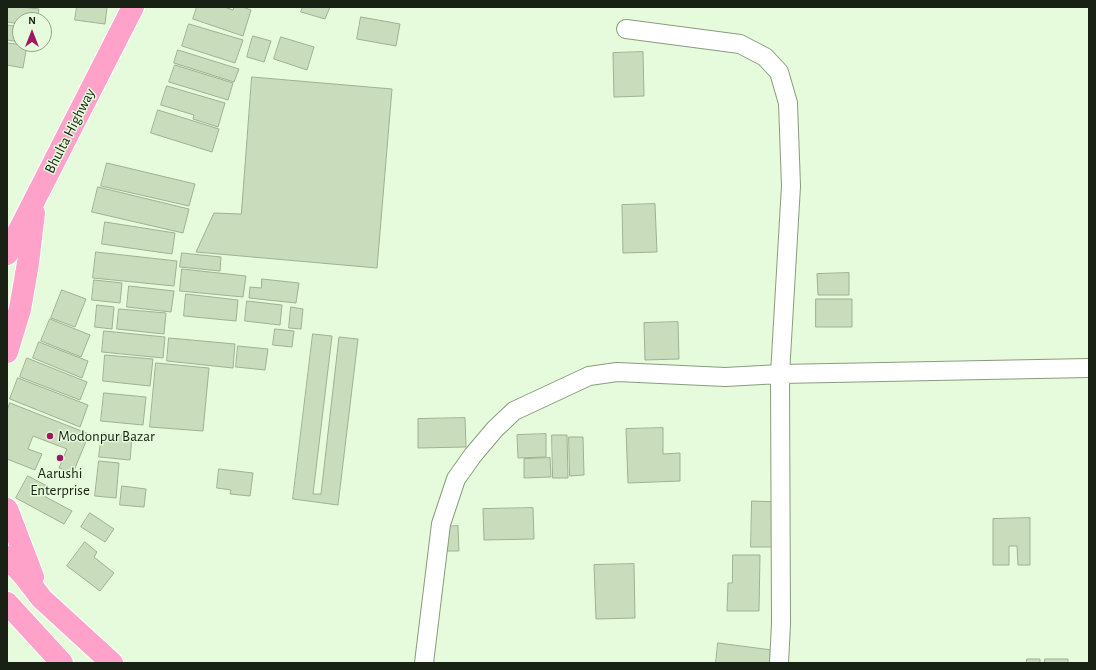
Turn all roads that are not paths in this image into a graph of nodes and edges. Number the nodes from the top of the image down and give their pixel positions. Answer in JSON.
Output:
{"nodes":[{"id":1,"x":133,"y":7,"type":"edge"},
{"id":2,"x":626,"y":29,"type":"dead end"},
{"id":3,"x":36,"y":198,"type":"junction"},
{"id":4,"x":7,"y":254,"type":"edge"},
{"id":5,"x":7,"y":352,"type":"edge"},
{"id":6,"x":1089,"y":368,"type":"edge"},
{"id":7,"x":780,"y":374,"type":"junction"},
{"id":8,"x":7,"y":509,"type":"edge"},
{"id":9,"x":7,"y":558,"type":"edge"},
{"id":10,"x":42,"y":599,"type":"junction"},
{"id":11,"x":7,"y":603,"type":"edge"},
{"id":12,"x":62,"y":663,"type":"edge"},
{"id":13,"x":112,"y":663,"type":"edge"},
{"id":14,"x":424,"y":663,"type":"edge"},
{"id":15,"x":779,"y":663,"type":"edge"}],
"edges":[{"from":1,"to":3,"type":"highway","name":"Bhulta Highway"},
{"from":2,"to":7,"type":"street"},
{"from":3,"to":4,"type":"highway","name":"Bhulta Highway"},
{"from":3,"to":5,"type":"highway"},
{"from":6,"to":7,"type":"street"},
{"from":7,"to":14,"type":"street"},
{"from":7,"to":15,"type":"street"},
{"from":8,"to":10,"type":"highway"},
{"from":9,"to":10,"type":"highway"},
{"from":10,"to":13,"type":"highway"},
{"from":11,"to":12,"type":"highway"}]}
